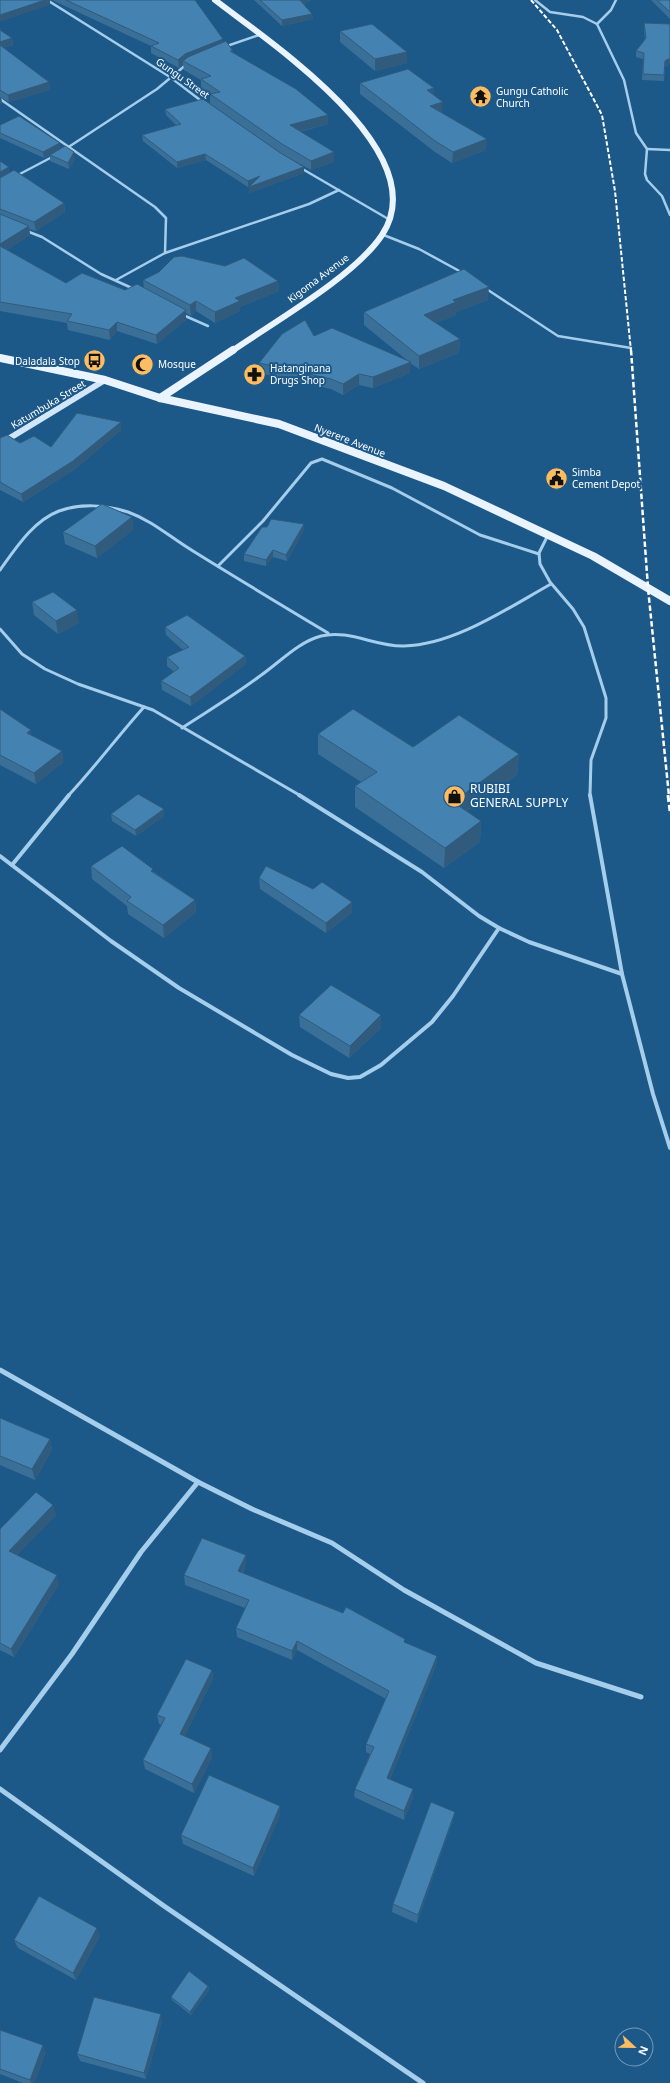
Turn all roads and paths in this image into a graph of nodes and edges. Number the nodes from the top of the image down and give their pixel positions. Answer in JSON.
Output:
{"nodes":[{"id":1,"x":47,"y":0,"type":"edge"},
{"id":2,"x":215,"y":0,"type":"edge"},
{"id":3,"x":535,"y":0,"type":"edge"},
{"id":4,"x":616,"y":0,"type":"edge"},
{"id":5,"x":597,"y":24,"type":"junction"},
{"id":6,"x":259,"y":35,"type":"junction"},
{"id":7,"x":220,"y":48,"type":"edge"},
{"id":8,"x":193,"y":62,"type":"edge"},
{"id":9,"x":170,"y":77,"type":"junction"},
{"id":10,"x":0,"y":99,"type":"edge"},
{"id":11,"x":207,"y":105,"type":"edge"},
{"id":12,"x":70,"y":147,"type":"junction"},
{"id":13,"x":647,"y":149,"type":"junction"},
{"id":14,"x":670,"y":150,"type":"edge"},
{"id":15,"x":294,"y":163,"type":"edge"},
{"id":16,"x":11,"y":179,"type":"edge"},
{"id":17,"x":339,"y":190,"type":"junction"},
{"id":18,"x":670,"y":215,"type":"edge"},
{"id":19,"x":390,"y":220,"type":"junction"},
{"id":20,"x":21,"y":228,"type":"edge"},
{"id":21,"x":382,"y":234,"type":"junction"},
{"id":22,"x":165,"y":253,"type":"junction"},
{"id":23,"x":468,"y":277,"type":"edge"},
{"id":24,"x":116,"y":280,"type":"junction"},
{"id":25,"x":481,"y":285,"type":"edge"},
{"id":26,"x":140,"y":292,"type":"edge"},
{"id":27,"x":181,"y":314,"type":"edge"},
{"id":28,"x":208,"y":326,"type":"dead end"},
{"id":29,"x":631,"y":348,"type":"dead end"},
{"id":30,"x":0,"y":358,"type":"edge"},
{"id":31,"x":105,"y":380,"type":"junction"},
{"id":32,"x":160,"y":398,"type":"junction"},
{"id":33,"x":0,"y":444,"type":"edge"},
{"id":34,"x":548,"y":535,"type":"junction"},
{"id":35,"x":538,"y":554,"type":"junction"},
{"id":36,"x":218,"y":566,"type":"junction"},
{"id":37,"x":0,"y":570,"type":"edge"},
{"id":38,"x":551,"y":584,"type":"junction"},
{"id":39,"x":670,"y":601,"type":"edge"},
{"id":40,"x":0,"y":630,"type":"edge"},
{"id":41,"x":329,"y":634,"type":"junction"},
{"id":42,"x":144,"y":707,"type":"junction"},
{"id":43,"x":182,"y":728,"type":"junction"},
{"id":44,"x":0,"y":856,"type":"edge"},
{"id":45,"x":12,"y":865,"type":"junction"},
{"id":46,"x":499,"y":928,"type":"junction"},
{"id":47,"x":622,"y":974,"type":"junction"},
{"id":48,"x":670,"y":1148,"type":"edge"},
{"id":49,"x":0,"y":1370,"type":"edge"},
{"id":50,"x":198,"y":1482,"type":"junction"},
{"id":51,"x":641,"y":1697,"type":"dead end"},
{"id":52,"x":0,"y":1750,"type":"edge"},
{"id":53,"x":0,"y":1789,"type":"edge"},
{"id":54,"x":423,"y":2083,"type":"edge"}],
"edges":[{"from":1,"to":9,"type":"street","name":"Gungu Street"},
{"from":2,"to":6,"type":"main road","name":"Kigoma Avenue"},
{"from":3,"to":5,"type":"street"},
{"from":4,"to":5,"type":"street"},
{"from":5,"to":13,"type":"street"},
{"from":6,"to":7,"type":"street"},
{"from":6,"to":19,"type":"main road","name":"Kigoma Avenue"},
{"from":8,"to":9,"type":"street"},
{"from":9,"to":11,"type":"street","name":"Gungu Street"},
{"from":9,"to":12,"type":"street"},
{"from":10,"to":12,"type":"street"},
{"from":12,"to":16,"type":"street"},
{"from":12,"to":22,"type":"street"},
{"from":13,"to":14,"type":"street"},
{"from":13,"to":18,"type":"street"},
{"from":15,"to":17,"type":"street"},
{"from":17,"to":19,"type":"street"},
{"from":17,"to":22,"type":"street"},
{"from":19,"to":21,"type":"main road","name":"Kigoma Avenue"},
{"from":20,"to":24,"type":"street"},
{"from":21,"to":23,"type":"street"},
{"from":21,"to":32,"type":"main road","name":"Kigoma Avenue"},
{"from":22,"to":24,"type":"street"},
{"from":24,"to":26,"type":"street"},
{"from":25,"to":29,"type":"street"},
{"from":27,"to":28,"type":"street"},
{"from":30,"to":31,"type":"main road","name":"Nyerere Avenue"},
{"from":31,"to":32,"type":"main road","name":"Nyerere Avenue"},
{"from":31,"to":33,"type":"main road","name":"Katumbuka Street"},
{"from":32,"to":34,"type":"main road","name":"Nyerere Avenue"},
{"from":34,"to":35,"type":"street"},
{"from":34,"to":39,"type":"main road","name":"Nyerere Avenue"},
{"from":35,"to":36,"type":"street"},
{"from":35,"to":38,"type":"street"},
{"from":36,"to":37,"type":"street"},
{"from":36,"to":41,"type":"street"},
{"from":38,"to":41,"type":"street"},
{"from":38,"to":47,"type":"street"},
{"from":40,"to":42,"type":"street"},
{"from":41,"to":43,"type":"street"},
{"from":42,"to":43,"type":"street"},
{"from":42,"to":45,"type":"street"},
{"from":43,"to":46,"type":"street"},
{"from":44,"to":45,"type":"street"},
{"from":45,"to":46,"type":"street"},
{"from":46,"to":47,"type":"street"},
{"from":47,"to":48,"type":"street"},
{"from":49,"to":50,"type":"street"},
{"from":50,"to":51,"type":"street"},
{"from":50,"to":52,"type":"street"},
{"from":53,"to":54,"type":"street"}]}
